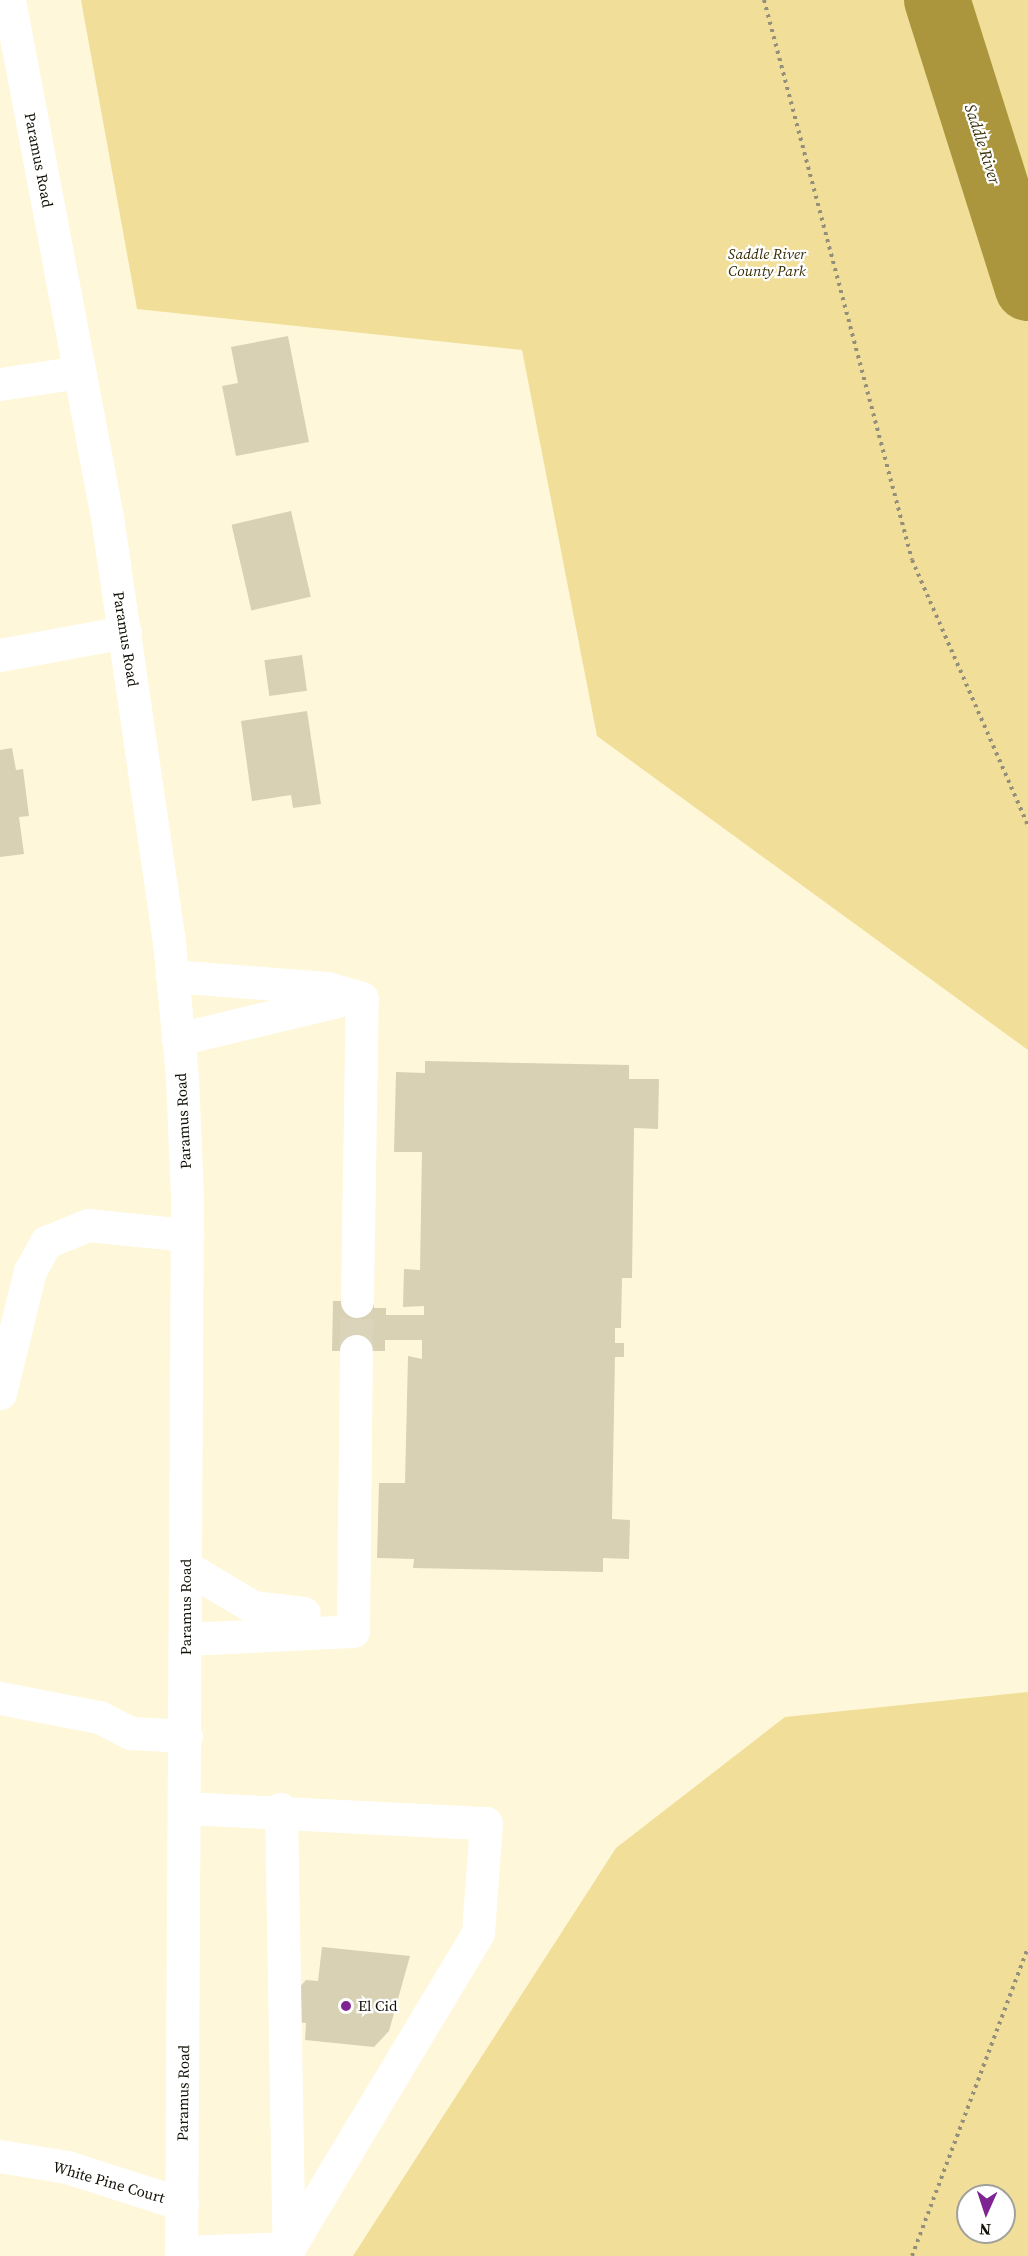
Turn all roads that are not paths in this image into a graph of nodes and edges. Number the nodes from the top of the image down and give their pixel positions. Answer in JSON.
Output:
{"nodes":[{"id":1,"x":6,"y":1,"type":"edge"},
{"id":2,"x":79,"y":372,"type":"junction"},
{"id":3,"x":0,"y":384,"type":"edge"},
{"id":4,"x":125,"y":632,"type":"junction"},
{"id":5,"x":0,"y":656,"type":"edge"},
{"id":6,"x":172,"y":976,"type":"junction"},
{"id":7,"x":362,"y":998,"type":"junction"},
{"id":8,"x":178,"y":1040,"type":"junction"},
{"id":9,"x":187,"y":1235,"type":"junction"},
{"id":10,"x":357,"y":1301,"type":"tunnel mouth"},
{"id":11,"x":356,"y":1350,"type":"tunnel mouth"},
{"id":12,"x":0,"y":1393,"type":"edge"},
{"id":13,"x":186,"y":1567,"type":"junction"},
{"id":14,"x":353,"y":1621,"type":"junction"},
{"id":15,"x":186,"y":1639,"type":"junction"},
{"id":16,"x":0,"y":1698,"type":"edge"},
{"id":17,"x":186,"y":1736,"type":"junction"},
{"id":18,"x":185,"y":1808,"type":"junction"},
{"id":19,"x":281,"y":1809,"type":"junction"},
{"id":20,"x":0,"y":2156,"type":"edge"},
{"id":21,"x":182,"y":2204,"type":"junction"},
{"id":22,"x":289,"y":2248,"type":"junction"},
{"id":23,"x":181,"y":2254,"type":"edge"}],
"edges":[{"from":1,"to":2,"type":"main road","name":"Paramus Road"},
{"from":2,"to":3,"type":"main road"},
{"from":2,"to":4,"type":"main road","name":"Paramus Road"},
{"from":4,"to":5,"type":"main road"},
{"from":4,"to":6,"type":"main road","name":"Paramus Road"},
{"from":6,"to":7,"type":"main road"},
{"from":6,"to":8,"type":"main road","name":"Paramus Road"},
{"from":7,"to":8,"type":"main road"},
{"from":7,"to":10,"type":"main road"},
{"from":8,"to":9,"type":"main road","name":"Paramus Road"},
{"from":9,"to":12,"type":"main road"},
{"from":9,"to":13,"type":"main road","name":"Paramus Road"},
{"from":11,"to":14,"type":"main road"},
{"from":13,"to":14,"type":"main road"},
{"from":13,"to":15,"type":"main road","name":"Paramus Road"},
{"from":14,"to":15,"type":"main road"},
{"from":15,"to":17,"type":"main road","name":"Paramus Road"},
{"from":16,"to":17,"type":"main road"},
{"from":17,"to":18,"type":"main road","name":"Paramus Road"},
{"from":18,"to":19,"type":"main road"},
{"from":18,"to":21,"type":"main road","name":"Paramus Road"},
{"from":19,"to":22,"type":"main road"},
{"from":19,"to":22,"type":"main road"},
{"from":20,"to":21,"type":"main road","name":"White Pine Court"},
{"from":21,"to":23,"type":"main road","name":"Paramus Road"},
{"from":22,"to":23,"type":"main road"}]}
